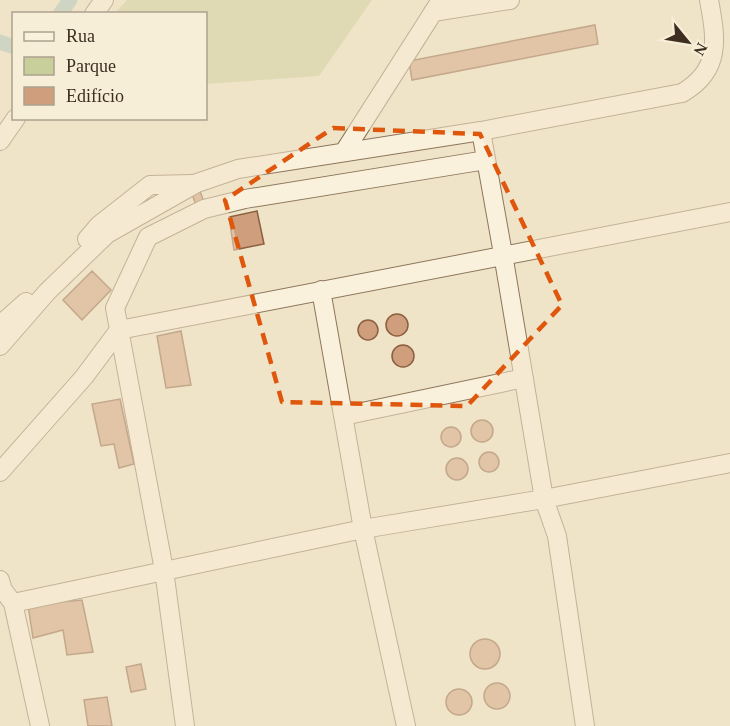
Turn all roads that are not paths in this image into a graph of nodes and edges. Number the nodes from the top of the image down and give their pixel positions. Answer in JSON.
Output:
{"nodes":[{"id":1,"x":510,"y":0,"type":"edge"},
{"id":2,"x":709,"y":0,"type":"edge"},
{"id":3,"x":437,"y":6,"type":"edge"},
{"id":4,"x":15,"y":120,"type":"edge"},
{"id":5,"x":481,"y":131,"type":"junction"},
{"id":6,"x":0,"y":141,"type":"edge"},
{"id":7,"x":344,"y":152,"type":"junction"},
{"id":8,"x":486,"y":160,"type":"junction"},
{"id":9,"x":197,"y":183,"type":"junction"},
{"id":10,"x":730,"y":212,"type":"edge"},
{"id":11,"x":138,"y":218,"type":"junction"},
{"id":12,"x":148,"y":237,"type":"junction"},
{"id":13,"x":503,"y":254,"type":"junction"},
{"id":14,"x":321,"y":290,"type":"junction"},
{"id":15,"x":0,"y":326,"type":"edge"},
{"id":16,"x":118,"y":330,"type":"junction"},
{"id":17,"x":0,"y":346,"type":"edge"},
{"id":18,"x":524,"y":378,"type":"junction"},
{"id":19,"x":343,"y":416,"type":"junction"},
{"id":20,"x":730,"y":463,"type":"edge"},
{"id":21,"x":0,"y":472,"type":"edge"},
{"id":22,"x":544,"y":499,"type":"junction"},
{"id":23,"x":363,"y":529,"type":"junction"},
{"id":24,"x":164,"y":570,"type":"junction"},
{"id":25,"x":0,"y":580,"type":"edge"},
{"id":26,"x":14,"y":603,"type":"junction"},
{"id":27,"x":40,"y":726,"type":"edge"},
{"id":28,"x":185,"y":726,"type":"edge"},
{"id":29,"x":406,"y":726,"type":"edge"},
{"id":30,"x":585,"y":726,"type":"edge"}],
"edges":[{"from":1,"to":3,"type":"lane"},
{"from":2,"to":5,"type":"lane"},
{"from":3,"to":7,"type":"lane"},
{"from":4,"to":6,"type":"lane"},
{"from":5,"to":7,"type":"lane"},
{"from":5,"to":8,"type":"lane"},
{"from":7,"to":9,"type":"lane"},
{"from":8,"to":12,"type":"lane"},
{"from":8,"to":13,"type":"lane"},
{"from":9,"to":11,"type":"lane"},
{"from":9,"to":15,"type":"lane"},
{"from":10,"to":13,"type":"lane"},
{"from":11,"to":12,"type":"lane"},
{"from":11,"to":17,"type":"lane"},
{"from":12,"to":16,"type":"lane"},
{"from":13,"to":14,"type":"lane"},
{"from":13,"to":18,"type":"lane"},
{"from":14,"to":16,"type":"lane"},
{"from":14,"to":19,"type":"lane"},
{"from":16,"to":21,"type":"lane"},
{"from":16,"to":24,"type":"lane"},
{"from":18,"to":19,"type":"lane"},
{"from":18,"to":22,"type":"lane"},
{"from":19,"to":23,"type":"lane"},
{"from":20,"to":22,"type":"lane"},
{"from":22,"to":23,"type":"lane"},
{"from":22,"to":30,"type":"lane"},
{"from":23,"to":24,"type":"lane"},
{"from":23,"to":29,"type":"lane"},
{"from":24,"to":26,"type":"lane"},
{"from":24,"to":28,"type":"lane"},
{"from":25,"to":26,"type":"lane"},
{"from":26,"to":27,"type":"lane"}]}
